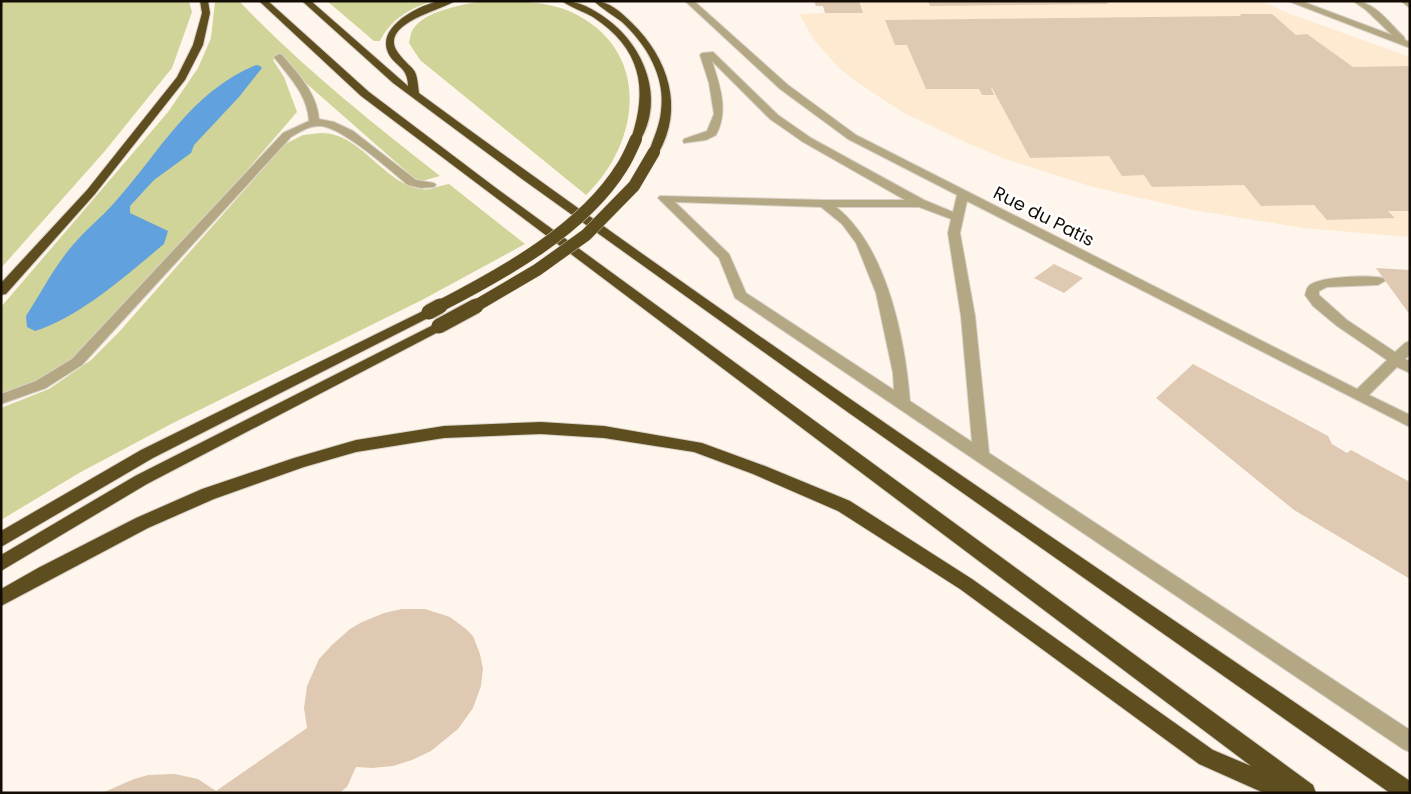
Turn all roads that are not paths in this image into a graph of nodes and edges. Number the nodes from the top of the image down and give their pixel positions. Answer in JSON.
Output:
{"nodes":[{"id":1,"x":204,"y":1,"type":"edge"},
{"id":2,"x":263,"y":1,"type":"edge"},
{"id":3,"x":306,"y":1,"type":"edge"},
{"id":4,"x":451,"y":1,"type":"edge"},
{"id":5,"x":566,"y":1,"type":"edge"},
{"id":6,"x":598,"y":1,"type":"edge"},
{"id":7,"x":689,"y":1,"type":"edge"},
{"id":8,"x":1292,"y":1,"type":"edge"},
{"id":9,"x":1357,"y":1,"type":"edge"},
{"id":10,"x":1405,"y":1,"type":"edge"},
{"id":11,"x":1410,"y":4,"type":"edge"},
{"id":12,"x":1407,"y":44,"type":"edge"},
{"id":13,"x":279,"y":57,"type":"dead end"},
{"id":14,"x":414,"y":94,"type":"junction"},
{"id":15,"x":314,"y":122,"type":"junction"},
{"id":16,"x":688,"y":141,"type":"dead end"},
{"id":17,"x":430,"y":185,"type":"dead end"},
{"id":18,"x":963,"y":193,"type":"junction"},
{"id":19,"x":920,"y":203,"type":"junction"},
{"id":20,"x":824,"y":204,"type":"junction"},
{"id":21,"x":956,"y":217,"type":"junction"},
{"id":22,"x":1378,"y":281,"type":"dead end"},
{"id":23,"x":1,"y":291,"type":"edge"},
{"id":24,"x":1410,"y":346,"type":"edge"},
{"id":25,"x":1395,"y":360,"type":"junction"},
{"id":26,"x":1410,"y":368,"type":"edge"},
{"id":27,"x":1359,"y":396,"type":"junction"},
{"id":28,"x":1,"y":399,"type":"edge"},
{"id":29,"x":902,"y":401,"type":"junction"},
{"id":30,"x":1410,"y":422,"type":"edge"},
{"id":31,"x":981,"y":455,"type":"junction"},
{"id":32,"x":1,"y":540,"type":"edge"},
{"id":33,"x":1,"y":564,"type":"edge"},
{"id":34,"x":1,"y":598,"type":"edge"},
{"id":35,"x":1410,"y":742,"type":"edge"},
{"id":36,"x":1290,"y":793,"type":"edge"},
{"id":37,"x":1305,"y":793,"type":"edge"},
{"id":38,"x":1409,"y":793,"type":"edge"}],
"edges":[{"from":1,"to":23,"type":"highway"},
{"from":2,"to":37,"type":"highway"},
{"from":3,"to":14,"type":"highway"},
{"from":4,"to":14,"type":"highway"},
{"from":5,"to":32,"type":"highway","bridge":true},
{"from":6,"to":33,"type":"highway","bridge":true},
{"from":7,"to":18,"type":"street","name":"Rue du Patis"},
{"from":8,"to":12,"type":"street"},
{"from":9,"to":12,"type":"street"},
{"from":10,"to":11,"type":"street"},
{"from":13,"to":15,"type":"street"},
{"from":14,"to":38,"type":"highway"},
{"from":15,"to":17,"type":"street"},
{"from":15,"to":28,"type":"street"},
{"from":16,"to":19,"type":"street"},
{"from":18,"to":21,"type":"street"},
{"from":18,"to":27,"type":"street","name":"Rue du Patis"},
{"from":19,"to":20,"type":"street"},
{"from":19,"to":21,"type":"street"},
{"from":20,"to":29,"type":"street"},
{"from":20,"to":29,"type":"street"},
{"from":21,"to":31,"type":"street"},
{"from":22,"to":25,"type":"street"},
{"from":24,"to":25,"type":"street"},
{"from":25,"to":26,"type":"street"},
{"from":25,"to":27,"type":"street"},
{"from":27,"to":30,"type":"street","name":"Rue du Patis"},
{"from":29,"to":31,"type":"street"},
{"from":31,"to":35,"type":"street"},
{"from":34,"to":36,"type":"highway"}]}
